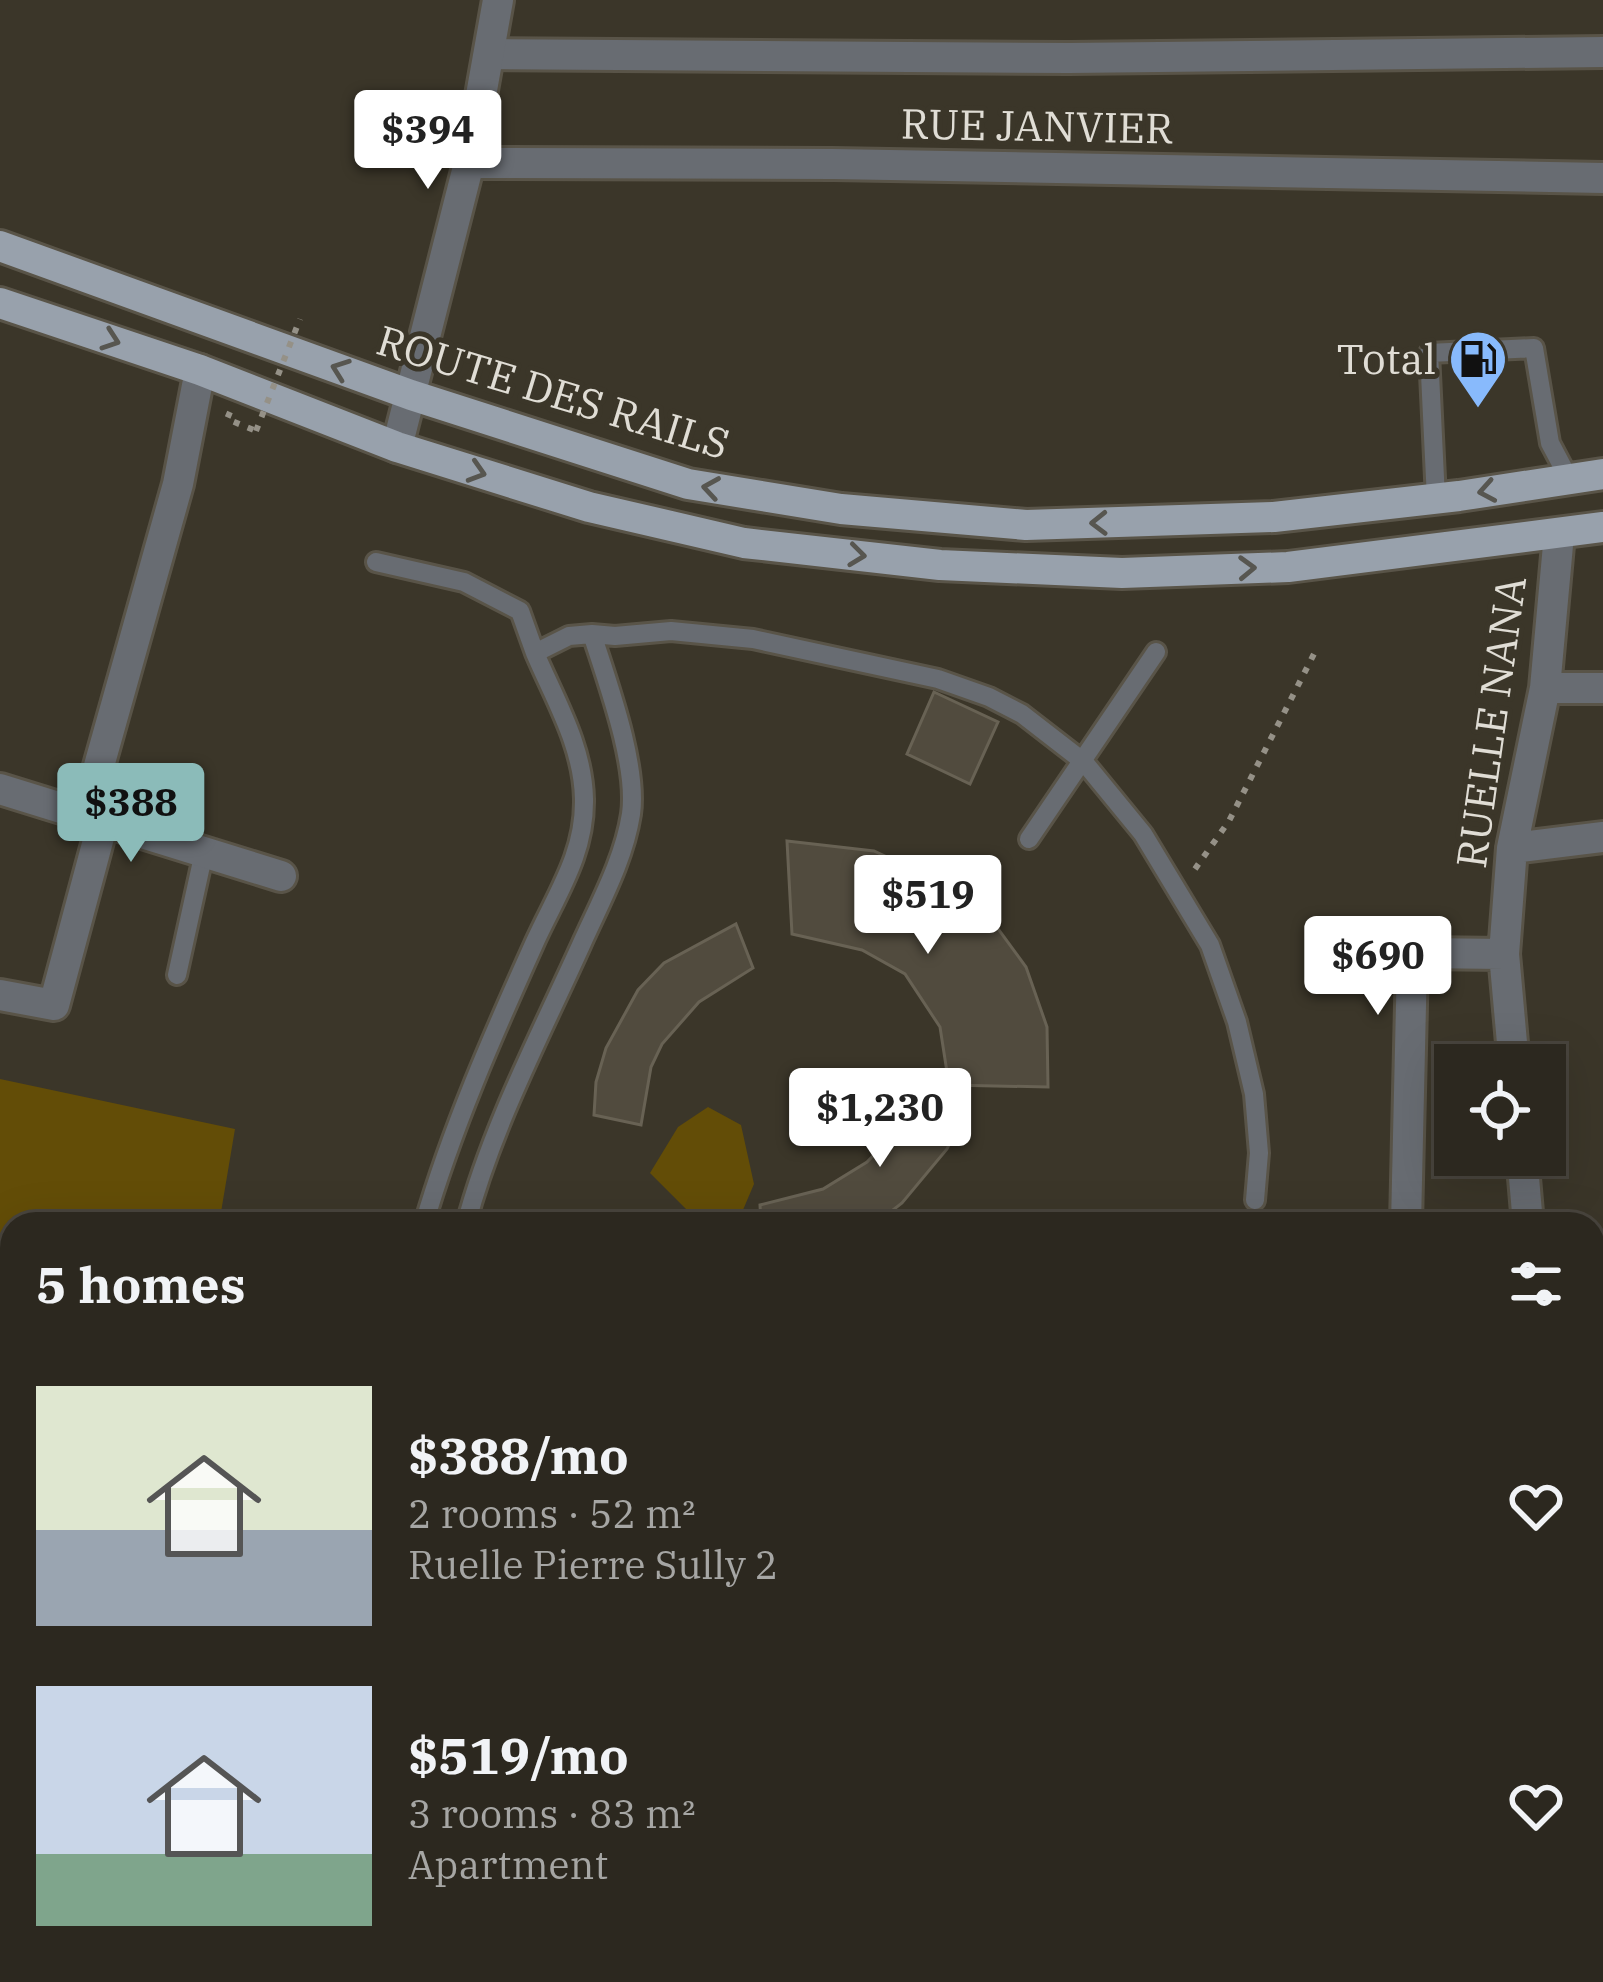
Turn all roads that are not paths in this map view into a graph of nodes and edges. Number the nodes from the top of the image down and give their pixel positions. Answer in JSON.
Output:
{"nodes":[{"id":1,"x":498,"y":0,"type":"edge"},
{"id":2,"x":1603,"y":52,"type":"edge"},
{"id":3,"x":489,"y":54,"type":"junction"},
{"id":4,"x":469,"y":163,"type":"junction"},
{"id":5,"x":1603,"y":178,"type":"edge"},
{"id":6,"x":0,"y":246,"type":"edge"},
{"id":7,"x":0,"y":303,"type":"edge"},
{"id":8,"x":200,"y":370,"type":"junction"},
{"id":9,"x":411,"y":395,"type":"junction"},
{"id":10,"x":397,"y":447,"type":"junction"},
{"id":11,"x":1603,"y":474,"type":"edge"},
{"id":12,"x":1569,"y":478,"type":"junction"},
{"id":13,"x":1436,"y":499,"type":"junction"},
{"id":14,"x":1603,"y":527,"type":"edge"},
{"id":15,"x":1558,"y":534,"type":"junction"},
{"id":16,"x":376,"y":562,"type":"dead end"},
{"id":17,"x":592,"y":634,"type":"junction"},
{"id":18,"x":1156,"y":652,"type":"dead end"},
{"id":19,"x":536,"y":653,"type":"junction"},
{"id":20,"x":1545,"y":688,"type":"junction"},
{"id":21,"x":1603,"y":688,"type":"edge"},
{"id":22,"x":1084,"y":762,"type":"junction"},
{"id":23,"x":0,"y":790,"type":"edge"},
{"id":24,"x":94,"y":819,"type":"junction"},
{"id":25,"x":1603,"y":837,"type":"edge"},
{"id":26,"x":1029,"y":839,"type":"dead end"},
{"id":27,"x":1512,"y":848,"type":"junction"},
{"id":28,"x":203,"y":852,"type":"junction"},
{"id":29,"x":281,"y":876,"type":"dead end"},
{"id":30,"x":1504,"y":954,"type":"junction"},
{"id":31,"x":177,"y":975,"type":"dead end"},
{"id":32,"x":0,"y":995,"type":"edge"},
{"id":33,"x":1512,"y":1044,"type":"edge"},
{"id":34,"x":1524,"y":1176,"type":"edge"},
{"id":35,"x":1255,"y":1200,"type":"dead end"},
{"id":36,"x":428,"y":1212,"type":"edge"},
{"id":37,"x":470,"y":1212,"type":"edge"},
{"id":38,"x":1406,"y":1212,"type":"edge"},
{"id":39,"x":1527,"y":1212,"type":"edge"}],
"edges":[{"from":1,"to":3,"type":"street"},
{"from":2,"to":3,"type":"street"},
{"from":3,"to":4,"type":"street"},
{"from":4,"to":5,"type":"street","name":"RUE JANVIER"},
{"from":4,"to":9,"type":"street"},
{"from":9,"to":6,"type":"main road","name":"ROUTE DES RAILS","one_way":true},
{"from":7,"to":8,"type":"main road","one_way":true},
{"from":8,"to":10,"type":"main road"},
{"from":8,"to":24,"type":"street"},
{"from":9,"to":10,"type":"street"},
{"from":13,"to":9,"type":"main road","name":"ROUTE DES RAILS","one_way":true},
{"from":10,"to":15,"type":"main road","one_way":true},
{"from":11,"to":12,"type":"main road","name":"ROUTE DES RAILS"},
{"from":12,"to":13,"type":"main road","name":"ROUTE DES RAILS","one_way":true},
{"from":12,"to":13,"type":"lane"},
{"from":14,"to":15,"type":"main road"},
{"from":15,"to":20,"type":"street","name":"RUELLE NANA"},
{"from":16,"to":19,"type":"lane"},
{"from":17,"to":19,"type":"lane"},
{"from":17,"to":22,"type":"lane"},
{"from":17,"to":37,"type":"lane"},
{"from":18,"to":22,"type":"lane"},
{"from":19,"to":36,"type":"lane"},
{"from":20,"to":21,"type":"street"},
{"from":20,"to":27,"type":"street","name":"RUELLE NANA"},
{"from":22,"to":26,"type":"lane"},
{"from":22,"to":35,"type":"lane"},
{"from":23,"to":24,"type":"street"},
{"from":24,"to":28,"type":"street"},
{"from":24,"to":32,"type":"street"},
{"from":25,"to":27,"type":"street"},
{"from":27,"to":30,"type":"street","name":"RUELLE NANA"},
{"from":28,"to":29,"type":"street"},
{"from":28,"to":31,"type":"lane"},
{"from":30,"to":33,"type":"street","name":"RUELLE NANA"},
{"from":30,"to":38,"type":"street"},
{"from":34,"to":39,"type":"street"}]}
